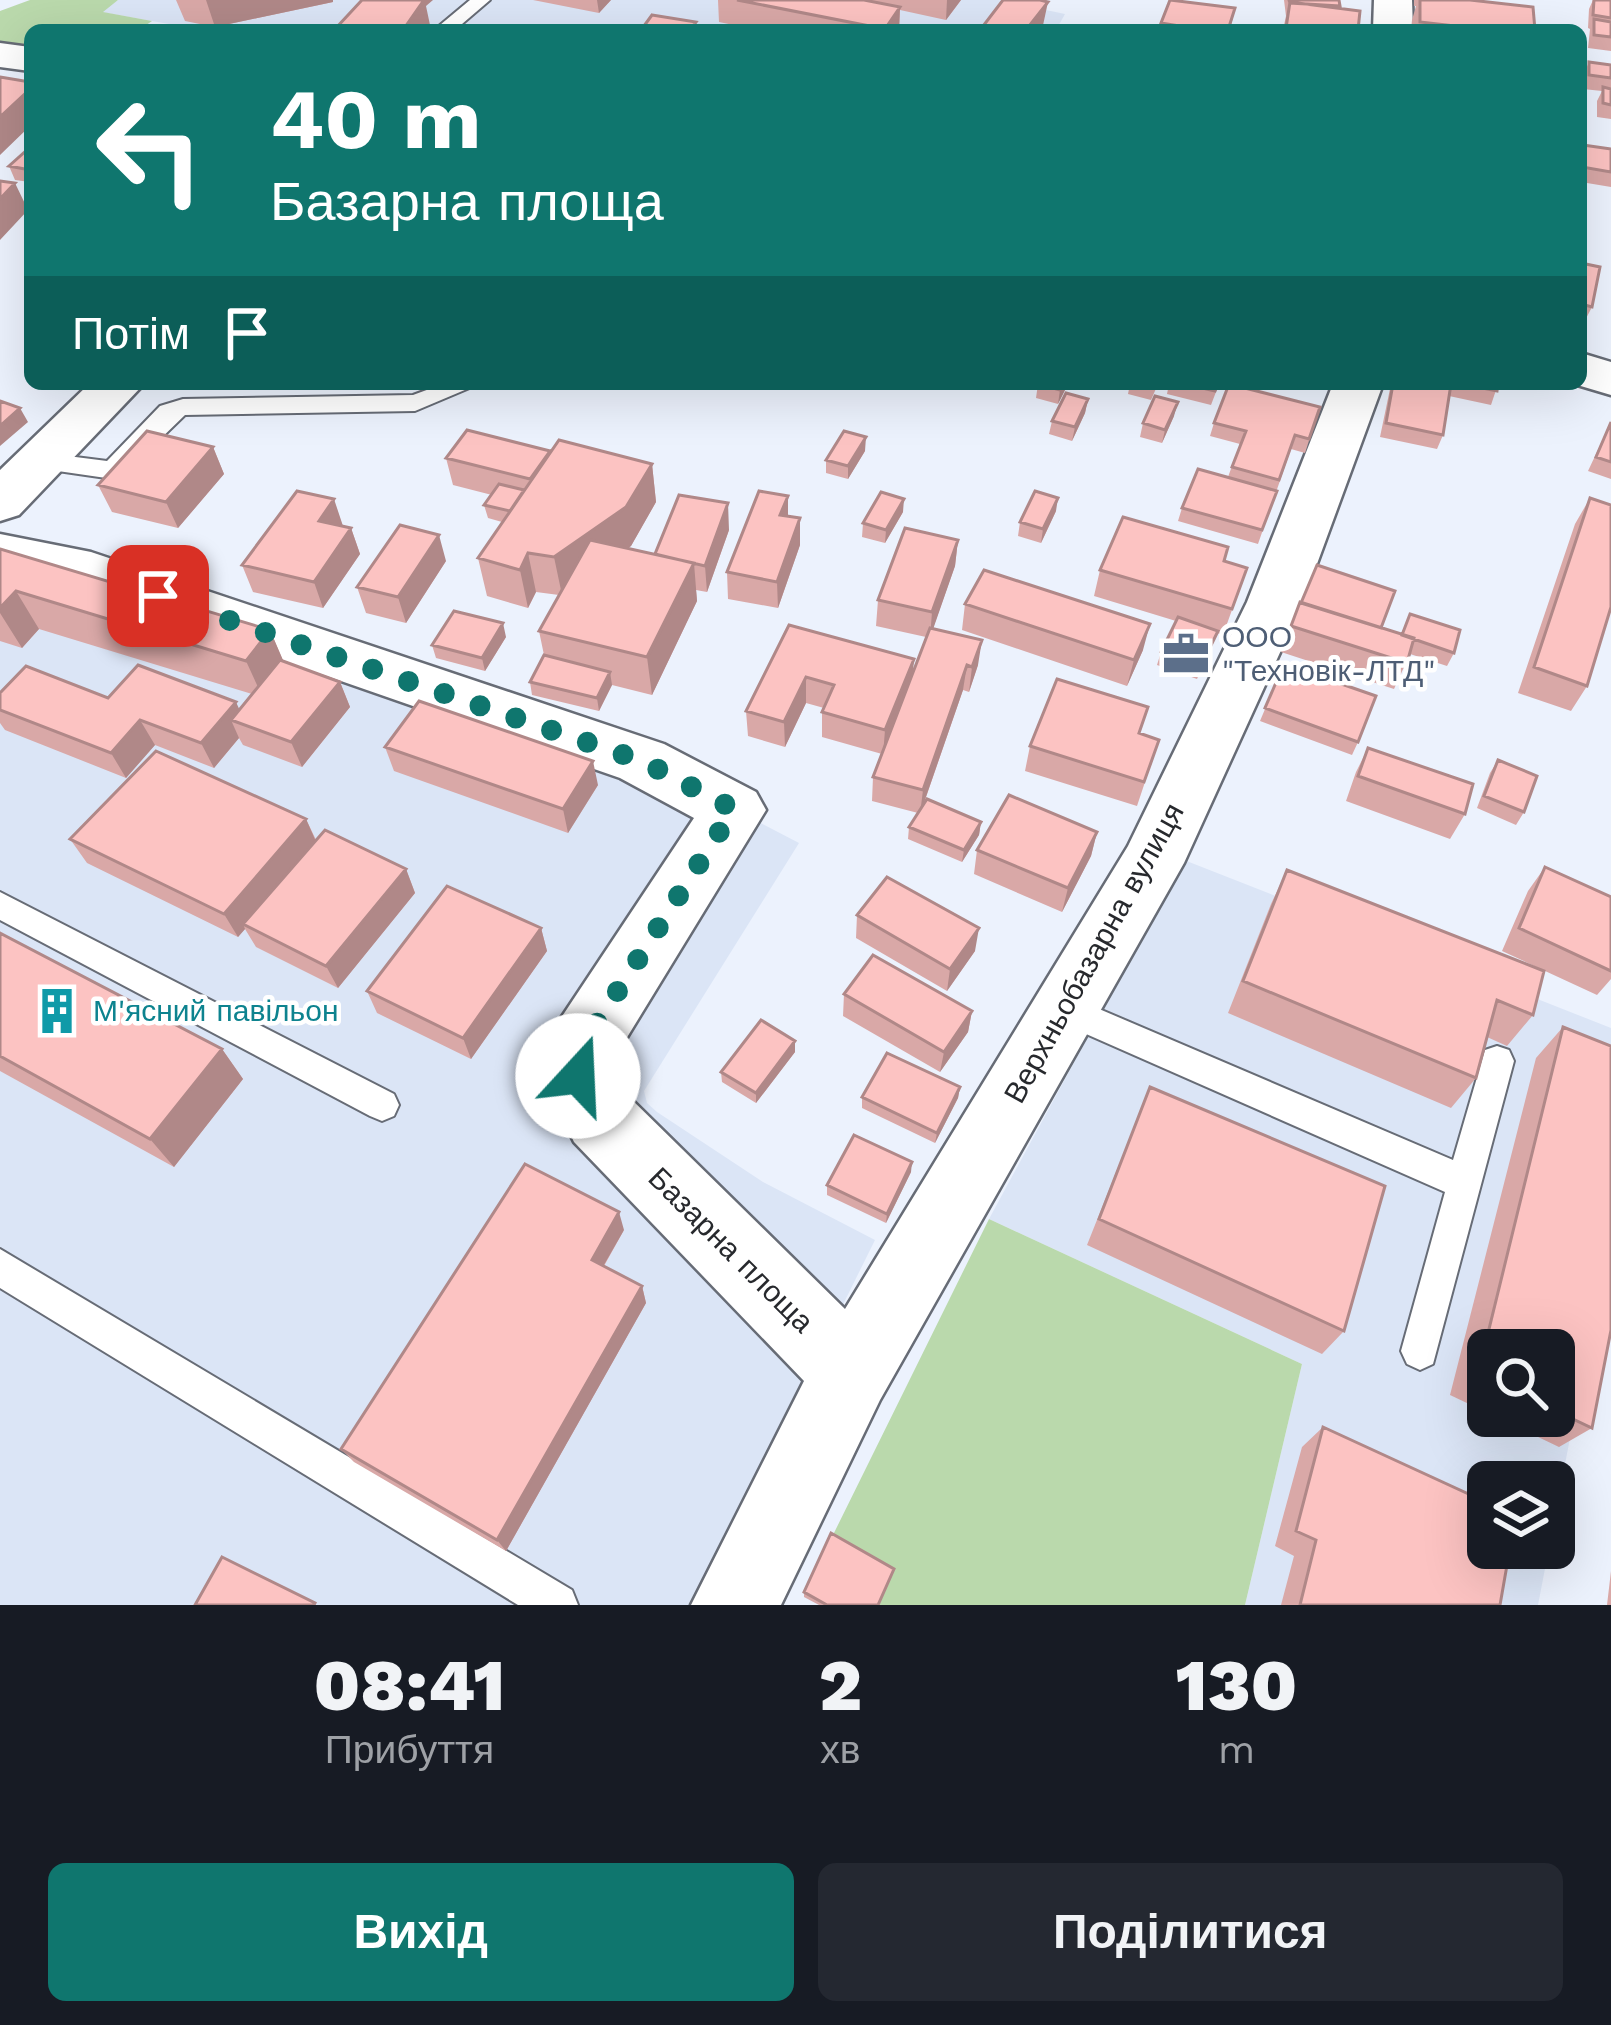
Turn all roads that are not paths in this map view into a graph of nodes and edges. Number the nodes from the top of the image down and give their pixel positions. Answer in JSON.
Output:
{"nodes":[{"id":1,"x":481,"y":0,"type":"edge"},
{"id":2,"x":450,"y":24,"type":"edge"},
{"id":3,"x":113,"y":390,"type":"edge"},
{"id":4,"x":451,"y":390,"type":"edge"},
{"id":5,"x":1356,"y":390,"type":"edge"},
{"id":6,"x":44,"y":461,"type":"junction"},
{"id":7,"x":0,"y":502,"type":"edge"},
{"id":8,"x":0,"y":554,"type":"edge"},
{"id":9,"x":0,"y":905,"type":"edge"},
{"id":10,"x":1064,"y":1010,"type":"junction"},
{"id":11,"x":1497,"y":1061,"type":"dead end"},
{"id":12,"x":382,"y":1106,"type":"dead end"},
{"id":13,"x":1465,"y":1183,"type":"junction"},
{"id":14,"x":0,"y":1267,"type":"edge"},
{"id":15,"x":1420,"y":1351,"type":"dead end"},
{"id":16,"x":852,"y":1372,"type":"junction"},
{"id":17,"x":557,"y":1605,"type":"edge"},
{"id":18,"x":735,"y":1605,"type":"edge"}],
"edges":[{"from":1,"to":2,"type":"lane"},
{"from":3,"to":6,"type":"street"},
{"from":4,"to":6,"type":"lane"},
{"from":5,"to":10,"type":"street","name":"Верхньобазарна вулиця"},
{"from":6,"to":7,"type":"street"},
{"from":8,"to":16,"type":"street","name":"Базарна площа"},
{"from":9,"to":12,"type":"lane"},
{"from":10,"to":13,"type":"lane"},
{"from":10,"to":16,"type":"street","name":"Верхньобазарна вулиця"},
{"from":11,"to":13,"type":"lane"},
{"from":13,"to":15,"type":"lane"},
{"from":14,"to":17,"type":"lane"},
{"from":16,"to":18,"type":"street","name":"Верхньобазарна вулиця"}]}
